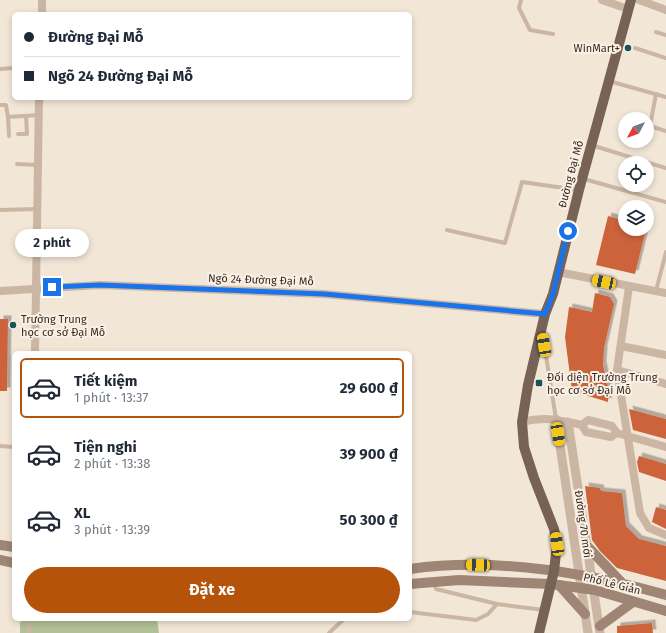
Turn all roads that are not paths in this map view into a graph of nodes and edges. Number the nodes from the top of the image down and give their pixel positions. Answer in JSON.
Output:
{"nodes":[{"id":1,"x":42,"y":0,"type":"edge"},
{"id":2,"x":521,"y":0,"type":"edge"},
{"id":3,"x":602,"y":0,"type":"edge"},
{"id":4,"x":639,"y":0,"type":"edge"},
{"id":5,"x":629,"y":4,"type":"edge"},
{"id":6,"x":666,"y":10,"type":"edge"},
{"id":7,"x":42,"y":12,"type":"edge"},
{"id":8,"x":656,"y":32,"type":"dead end"},
{"id":9,"x":553,"y":34,"type":"dead end"},
{"id":10,"x":666,"y":35,"type":"edge"},
{"id":11,"x":636,"y":48,"type":"dead end"},
{"id":12,"x":666,"y":58,"type":"edge"},
{"id":13,"x":12,"y":68,"type":"edge"},
{"id":14,"x":0,"y":69,"type":"edge"},
{"id":15,"x":608,"y":80,"type":"junction"},
{"id":16,"x":656,"y":94,"type":"junction"},
{"id":17,"x":666,"y":97,"type":"edge"},
{"id":18,"x":40,"y":100,"type":"edge"},
{"id":19,"x":0,"y":105,"type":"edge"},
{"id":20,"x":39,"y":115,"type":"junction"},
{"id":21,"x":26,"y":116,"type":"junction"},
{"id":22,"x":8,"y":117,"type":"junction"},
{"id":23,"x":666,"y":131,"type":"edge"},
{"id":24,"x":18,"y":134,"type":"dead end"},
{"id":25,"x":9,"y":136,"type":"dead end"},
{"id":26,"x":591,"y":145,"type":"junction"},
{"id":27,"x":17,"y":164,"type":"dead end"},
{"id":28,"x":38,"y":165,"type":"junction"},
{"id":29,"x":666,"y":168,"type":"edge"},
{"id":30,"x":582,"y":178,"type":"junction"},
{"id":31,"x":578,"y":190,"type":"junction"},
{"id":32,"x":666,"y":202,"type":"edge"},
{"id":33,"x":37,"y":209,"type":"junction"},
{"id":34,"x":0,"y":210,"type":"edge"},
{"id":35,"x":447,"y":230,"type":"dead end"},
{"id":36,"x":666,"y":252,"type":"edge"},
{"id":37,"x":558,"y":272,"type":"junction"},
{"id":38,"x":629,"y":287,"type":"junction"},
{"id":39,"x":36,"y":288,"type":"junction"},
{"id":40,"x":0,"y":291,"type":"edge"},
{"id":41,"x":656,"y":291,"type":"junction"},
{"id":42,"x":666,"y":293,"type":"edge"},
{"id":43,"x":545,"y":314,"type":"junction"},
{"id":44,"x":542,"y":330,"type":"junction"},
{"id":45,"x":622,"y":346,"type":"junction"},
{"id":46,"x":35,"y":351,"type":"edge"},
{"id":47,"x":666,"y":355,"type":"edge"},
{"id":48,"x":617,"y":370,"type":"junction"},
{"id":49,"x":666,"y":384,"type":"edge"},
{"id":50,"x":556,"y":419,"type":"junction"},
{"id":51,"x":522,"y":422,"type":"junction"},
{"id":52,"x":568,"y":422,"type":"junction"},
{"id":53,"x":628,"y":436,"type":"junction"},
{"id":54,"x":0,"y":446,"type":"edge"},
{"id":55,"x":12,"y":447,"type":"edge"},
{"id":56,"x":666,"y":448,"type":"edge"},
{"id":57,"x":666,"y":535,"type":"edge"},
{"id":58,"x":0,"y":545,"type":"edge"},
{"id":59,"x":587,"y":546,"type":"junction"},
{"id":60,"x":12,"y":547,"type":"edge"},
{"id":61,"x":0,"y":560,"type":"edge"},
{"id":62,"x":12,"y":563,"type":"edge"},
{"id":63,"x":412,"y":569,"type":"edge"},
{"id":64,"x":554,"y":571,"type":"junction"},
{"id":65,"x":579,"y":574,"type":"junction"},
{"id":66,"x":592,"y":576,"type":"junction"},
{"id":67,"x":433,"y":581,"type":"junction"},
{"id":68,"x":621,"y":582,"type":"junction"},
{"id":69,"x":412,"y":584,"type":"edge"},
{"id":70,"x":555,"y":585,"type":"junction"},
{"id":71,"x":580,"y":588,"type":"junction"},
{"id":72,"x":595,"y":590,"type":"junction"},
{"id":73,"x":666,"y":595,"type":"edge"},
{"id":74,"x":633,"y":602,"type":"junction"},
{"id":75,"x":498,"y":604,"type":"junction"},
{"id":76,"x":544,"y":610,"type":"junction"},
{"id":77,"x":666,"y":611,"type":"edge"},
{"id":78,"x":412,"y":612,"type":"edge"},
{"id":79,"x":584,"y":614,"type":"junction"},
{"id":80,"x":29,"y":621,"type":"edge"},
{"id":81,"x":342,"y":621,"type":"edge"},
{"id":82,"x":600,"y":630,"type":"edge"},
{"id":83,"x":29,"y":633,"type":"edge"},
{"id":84,"x":329,"y":633,"type":"edge"},
{"id":85,"x":539,"y":633,"type":"edge"},
{"id":86,"x":588,"y":633,"type":"edge"}],
"edges":[{"from":1,"to":7,"type":"street"},
{"from":2,"to":9,"type":"lane"},
{"from":3,"to":5,"type":"street"},
{"from":4,"to":6,"type":"street"},
{"from":5,"to":15,"type":"main road","name":"Đường Đại Mỗ"},
{"from":8,"to":10,"type":"lane"},
{"from":11,"to":12,"type":"lane"},
{"from":13,"to":14,"type":"lane"},
{"from":15,"to":16,"type":"lane"},
{"from":15,"to":26,"type":"main road","name":"Đường Đại Mỗ"},
{"from":16,"to":17,"type":"lane"},
{"from":16,"to":23,"type":"lane"},
{"from":18,"to":20,"type":"street"},
{"from":19,"to":22,"type":"lane"},
{"from":20,"to":21,"type":"lane"},
{"from":20,"to":28,"type":"street"},
{"from":21,"to":22,"type":"lane"},
{"from":21,"to":24,"type":"lane"},
{"from":22,"to":25,"type":"lane"},
{"from":26,"to":29,"type":"lane"},
{"from":26,"to":30,"type":"main road","name":"Đường Đại Mỗ"},
{"from":27,"to":28,"type":"lane"},
{"from":28,"to":33,"type":"street"},
{"from":30,"to":31,"type":"main road","name":"Đường Đại Mỗ"},
{"from":30,"to":32,"type":"lane"},
{"from":31,"to":35,"type":"lane"},
{"from":31,"to":37,"type":"main road","name":"Đường Đại Mỗ"},
{"from":33,"to":34,"type":"lane"},
{"from":33,"to":39,"type":"street"},
{"from":36,"to":41,"type":"lane"},
{"from":37,"to":38,"type":"street"},
{"from":37,"to":43,"type":"main road","name":"Đường Đại Mỗ"},
{"from":38,"to":41,"type":"street"},
{"from":38,"to":45,"type":"street"},
{"from":39,"to":40,"type":"street","name":"Ngõ 24 Đường Đại Mỗ"},
{"from":39,"to":43,"type":"street","name":"Ngõ 24 Đường Đại Mỗ"},
{"from":39,"to":46,"type":"street"},
{"from":41,"to":42,"type":"street"},
{"from":43,"to":44,"type":"main road","name":"Đường Đại Mỗ"},
{"from":44,"to":50,"type":"lane"},
{"from":44,"to":51,"type":"main road","name":"Đường Đại Mỗ"},
{"from":45,"to":47,"type":"street"},
{"from":45,"to":48,"type":"street"},
{"from":48,"to":49,"type":"street"},
{"from":48,"to":53,"type":"street"},
{"from":50,"to":51,"type":"street"},
{"from":50,"to":52,"type":"street"},
{"from":50,"to":65,"type":"street","name":"Đường 70 mới"},
{"from":51,"to":64,"type":"main road","name":"Đường Đại Mỗ"},
{"from":52,"to":53,"type":"street"},
{"from":52,"to":59,"type":"street","name":"Đường 70 mới"},
{"from":53,"to":56,"type":"street"},
{"from":53,"to":57,"type":"street"},
{"from":54,"to":55,"type":"lane"},
{"from":58,"to":60,"type":"main road"},
{"from":59,"to":66,"type":"street","name":"Đường 70 mới"},
{"from":59,"to":68,"type":"main road"},
{"from":61,"to":62,"type":"main road"},
{"from":63,"to":64,"type":"main road","name":"Phố Lê Giản"},
{"from":64,"to":65,"type":"main road","name":"Phố Lê Giản"},
{"from":64,"to":70,"type":"main road","name":"Đường Đại Mỗ"},
{"from":65,"to":66,"type":"main road","name":"Phố Lê Giản"},
{"from":65,"to":71,"type":"street","name":"Đường 70 mới"},
{"from":66,"to":68,"type":"main road","name":"Phố Lê Giản"},
{"from":66,"to":72,"type":"street","name":"Đường 70 mới"},
{"from":67,"to":69,"type":"main road","name":"Phố Lê Giản"},
{"from":67,"to":70,"type":"main road","name":"Phố Lê Giản"},
{"from":67,"to":75,"type":"lane"},
{"from":68,"to":73,"type":"main road","name":"Phố Lê Giản"},
{"from":70,"to":71,"type":"main road","name":"Phố Lê Giản"},
{"from":70,"to":76,"type":"main road","name":"Đường Đại Mỗ"},
{"from":70,"to":79,"type":"main road"},
{"from":71,"to":72,"type":"main road","name":"Phố Lê Giản"},
{"from":71,"to":79,"type":"street","name":"Đường 70 mới"},
{"from":72,"to":74,"type":"main road","name":"Phố Lê Giản"},
{"from":72,"to":82,"type":"street","name":"Đường 70 mới"},
{"from":74,"to":77,"type":"main road","name":"Phố Lê Giản"},
{"from":74,"to":82,"type":"main road"},
{"from":75,"to":76,"type":"lane"},
{"from":75,"to":78,"type":"lane"},
{"from":76,"to":85,"type":"main road","name":"Đường Đại Mỗ"},
{"from":79,"to":86,"type":"street","name":"Đường 70 mới"},
{"from":80,"to":83,"type":"lane"},
{"from":81,"to":84,"type":"lane"}]}
